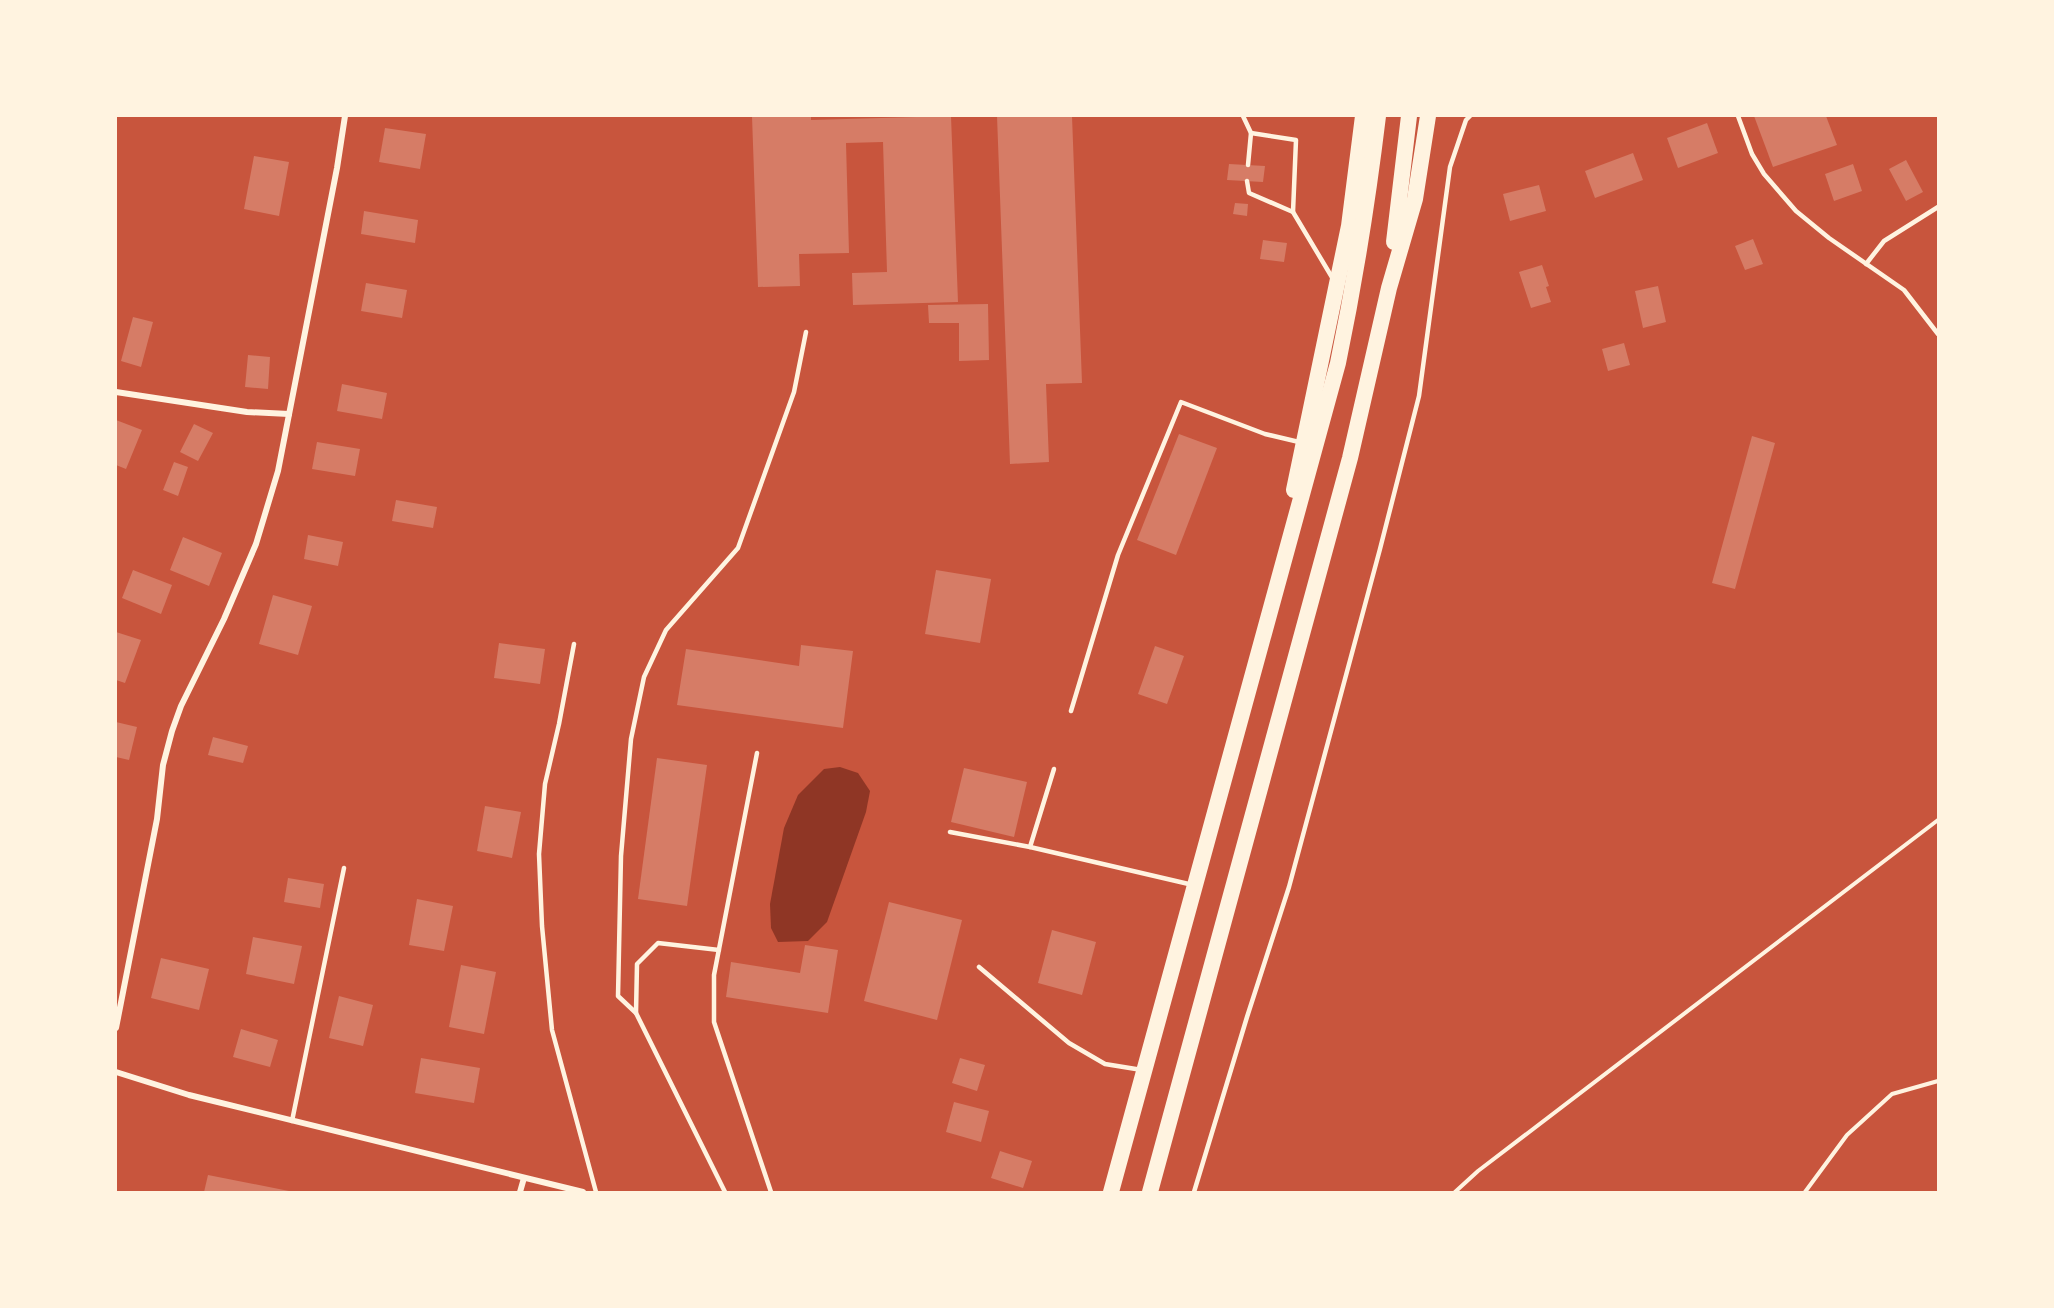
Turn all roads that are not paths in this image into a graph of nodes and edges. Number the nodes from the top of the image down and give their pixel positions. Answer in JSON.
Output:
{"nodes":[{"id":1,"x":345,"y":116,"type":"edge"},
{"id":2,"x":1243,"y":116,"type":"edge"},
{"id":3,"x":1363,"y":116,"type":"edge"},
{"id":4,"x":1378,"y":116,"type":"edge"},
{"id":5,"x":1409,"y":116,"type":"edge"},
{"id":6,"x":1428,"y":116,"type":"edge"},
{"id":7,"x":1470,"y":116,"type":"edge"},
{"id":8,"x":1738,"y":116,"type":"edge"},
{"id":9,"x":1251,"y":133,"type":"junction"},
{"id":10,"x":1248,"y":165,"type":"dead end"},
{"id":11,"x":1247,"y":181,"type":"dead end"},
{"id":12,"x":1938,"y":207,"type":"edge"},
{"id":13,"x":1293,"y":212,"type":"junction"},
{"id":14,"x":1866,"y":264,"type":"junction"},
{"id":15,"x":1337,"y":287,"type":"junction"},
{"id":16,"x":1389,"y":288,"type":"junction"},
{"id":17,"x":806,"y":332,"type":"dead end"},
{"id":18,"x":1938,"y":334,"type":"edge"},
{"id":19,"x":116,"y":392,"type":"edge"},
{"id":20,"x":289,"y":414,"type":"junction"},
{"id":21,"x":1304,"y":443,"type":"junction"},
{"id":22,"x":1280,"y":574,"type":"junction"},
{"id":23,"x":574,"y":644,"type":"dead end"},
{"id":24,"x":1071,"y":711,"type":"dead end"},
{"id":25,"x":758,"y":753,"type":"dead end"},
{"id":26,"x":1054,"y":769,"type":"dead end"},
{"id":27,"x":950,"y":832,"type":"dead end"},
{"id":28,"x":1030,"y":847,"type":"junction"},
{"id":29,"x":344,"y":868,"type":"dead end"},
{"id":30,"x":1196,"y":885,"type":"junction"},
{"id":31,"x":719,"y":950,"type":"junction"},
{"id":32,"x":979,"y":968,"type":"dead end"},
{"id":33,"x":636,"y":1013,"type":"junction"},
{"id":34,"x":116,"y":1028,"type":"edge"},
{"id":35,"x":1144,"y":1070,"type":"junction"},
{"id":36,"x":116,"y":1072,"type":"edge"},
{"id":37,"x":292,"y":1121,"type":"junction"},
{"id":38,"x":524,"y":1178,"type":"junction"},
{"id":39,"x":520,"y":1192,"type":"edge"},
{"id":40,"x":582,"y":1192,"type":"edge"},
{"id":41,"x":596,"y":1192,"type":"edge"},
{"id":42,"x":725,"y":1192,"type":"edge"},
{"id":43,"x":771,"y":1192,"type":"edge"},
{"id":44,"x":1111,"y":1192,"type":"edge"},
{"id":45,"x":1150,"y":1192,"type":"edge"},
{"id":46,"x":1194,"y":1192,"type":"edge"}],
"edges":[{"from":1,"to":20,"type":"street"},
{"from":2,"to":9,"type":"lane"},
{"from":3,"to":15,"type":"highway"},
{"from":4,"to":22,"type":"highway"},
{"from":5,"to":16,"type":"highway"},
{"from":6,"to":16,"type":"highway"},
{"from":7,"to":46,"type":"lane"},
{"from":8,"to":14,"type":"lane"},
{"from":9,"to":10,"type":"lane"},
{"from":9,"to":13,"type":"lane"},
{"from":11,"to":13,"type":"lane"},
{"from":12,"to":14,"type":"lane"},
{"from":13,"to":15,"type":"lane"},
{"from":14,"to":18,"type":"lane"},
{"from":15,"to":21,"type":"highway"},
{"from":16,"to":45,"type":"highway"},
{"from":17,"to":33,"type":"lane"},
{"from":19,"to":20,"type":"street"},
{"from":20,"to":34,"type":"street"},
{"from":21,"to":22,"type":"highway"},
{"from":21,"to":24,"type":"lane"},
{"from":22,"to":30,"type":"highway"},
{"from":23,"to":41,"type":"lane"},
{"from":25,"to":31,"type":"lane"},
{"from":26,"to":28,"type":"lane"},
{"from":27,"to":28,"type":"lane"},
{"from":28,"to":30,"type":"lane"},
{"from":29,"to":37,"type":"lane"},
{"from":30,"to":35,"type":"highway"},
{"from":31,"to":33,"type":"lane"},
{"from":31,"to":43,"type":"lane"},
{"from":32,"to":35,"type":"lane"},
{"from":33,"to":42,"type":"lane"},
{"from":35,"to":44,"type":"highway"},
{"from":36,"to":37,"type":"street"},
{"from":37,"to":38,"type":"street"},
{"from":38,"to":39,"type":"street"},
{"from":38,"to":40,"type":"street"}]}
